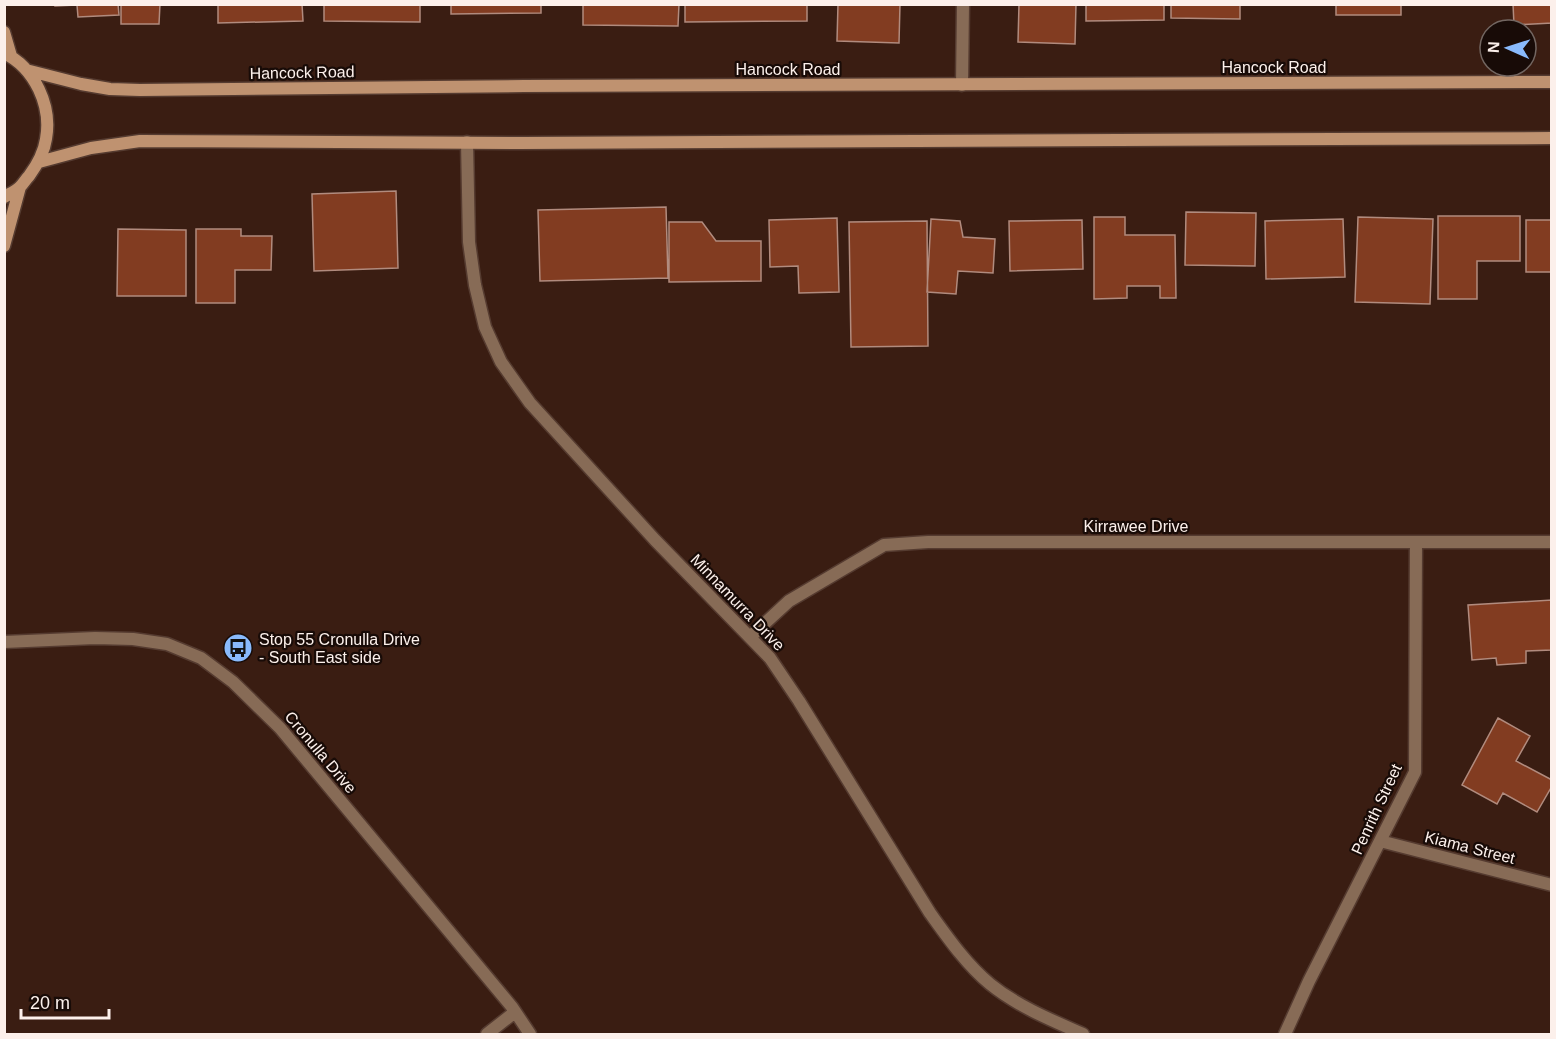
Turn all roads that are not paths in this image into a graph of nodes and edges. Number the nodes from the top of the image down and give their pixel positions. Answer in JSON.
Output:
{"nodes":[{"id":1,"x":963,"y":4,"type":"edge"},
{"id":2,"x":4,"y":32,"type":"edge"},
{"id":3,"x":8,"y":55,"type":"edge"},
{"id":4,"x":26,"y":70,"type":"junction"},
{"id":5,"x":1551,"y":82,"type":"edge"},
{"id":6,"x":963,"y":85,"type":"junction"},
{"id":7,"x":1551,"y":138,"type":"edge"},
{"id":8,"x":467,"y":142,"type":"junction"},
{"id":9,"x":39,"y":162,"type":"junction"},
{"id":10,"x":20,"y":187,"type":"junction"},
{"id":11,"x":4,"y":197,"type":"edge"},
{"id":12,"x":4,"y":246,"type":"edge"},
{"id":13,"x":1416,"y":542,"type":"junction"},
{"id":14,"x":1551,"y":542,"type":"edge"},
{"id":15,"x":750,"y":637,"type":"junction"},
{"id":16,"x":4,"y":642,"type":"edge"},
{"id":17,"x":1380,"y":841,"type":"junction"},
{"id":18,"x":1551,"y":885,"type":"edge"},
{"id":19,"x":515,"y":1012,"type":"junction"},
{"id":20,"x":1063,"y":1030,"type":"edge"},
{"id":21,"x":488,"y":1035,"type":"edge"},
{"id":22,"x":530,"y":1035,"type":"edge"},
{"id":23,"x":1083,"y":1035,"type":"edge"},
{"id":24,"x":1285,"y":1035,"type":"edge"}],
"edges":[{"from":1,"to":6,"type":"street"},
{"from":2,"to":3,"type":"main road"},
{"from":3,"to":4,"type":"main road"},
{"from":4,"to":6,"type":"main road","name":"Hancock Road"},
{"from":4,"to":9,"type":"main road"},
{"from":5,"to":6,"type":"main road","name":"Hancock Road"},
{"from":7,"to":8,"type":"main road"},
{"from":8,"to":9,"type":"main road"},
{"from":8,"to":15,"type":"street","name":"Minnamurra Drive"},
{"from":9,"to":10,"type":"main road"},
{"from":10,"to":11,"type":"main road"},
{"from":10,"to":12,"type":"main road"},
{"from":13,"to":14,"type":"street","name":"Kirrawee Drive"},
{"from":13,"to":15,"type":"street","name":"Kirrawee Drive"},
{"from":13,"to":17,"type":"street","name":"Penrith Street"},
{"from":15,"to":20,"type":"street","name":"Minnamurra Drive"},
{"from":16,"to":19,"type":"street","name":"Cronulla Drive"},
{"from":17,"to":18,"type":"street","name":"Kiama Street"},
{"from":17,"to":24,"type":"street","name":"Penrith Street"},
{"from":19,"to":21,"type":"street"},
{"from":19,"to":22,"type":"street","name":"Cronulla Drive"},
{"from":20,"to":23,"type":"street","name":"Minnamurra Drive"}]}
